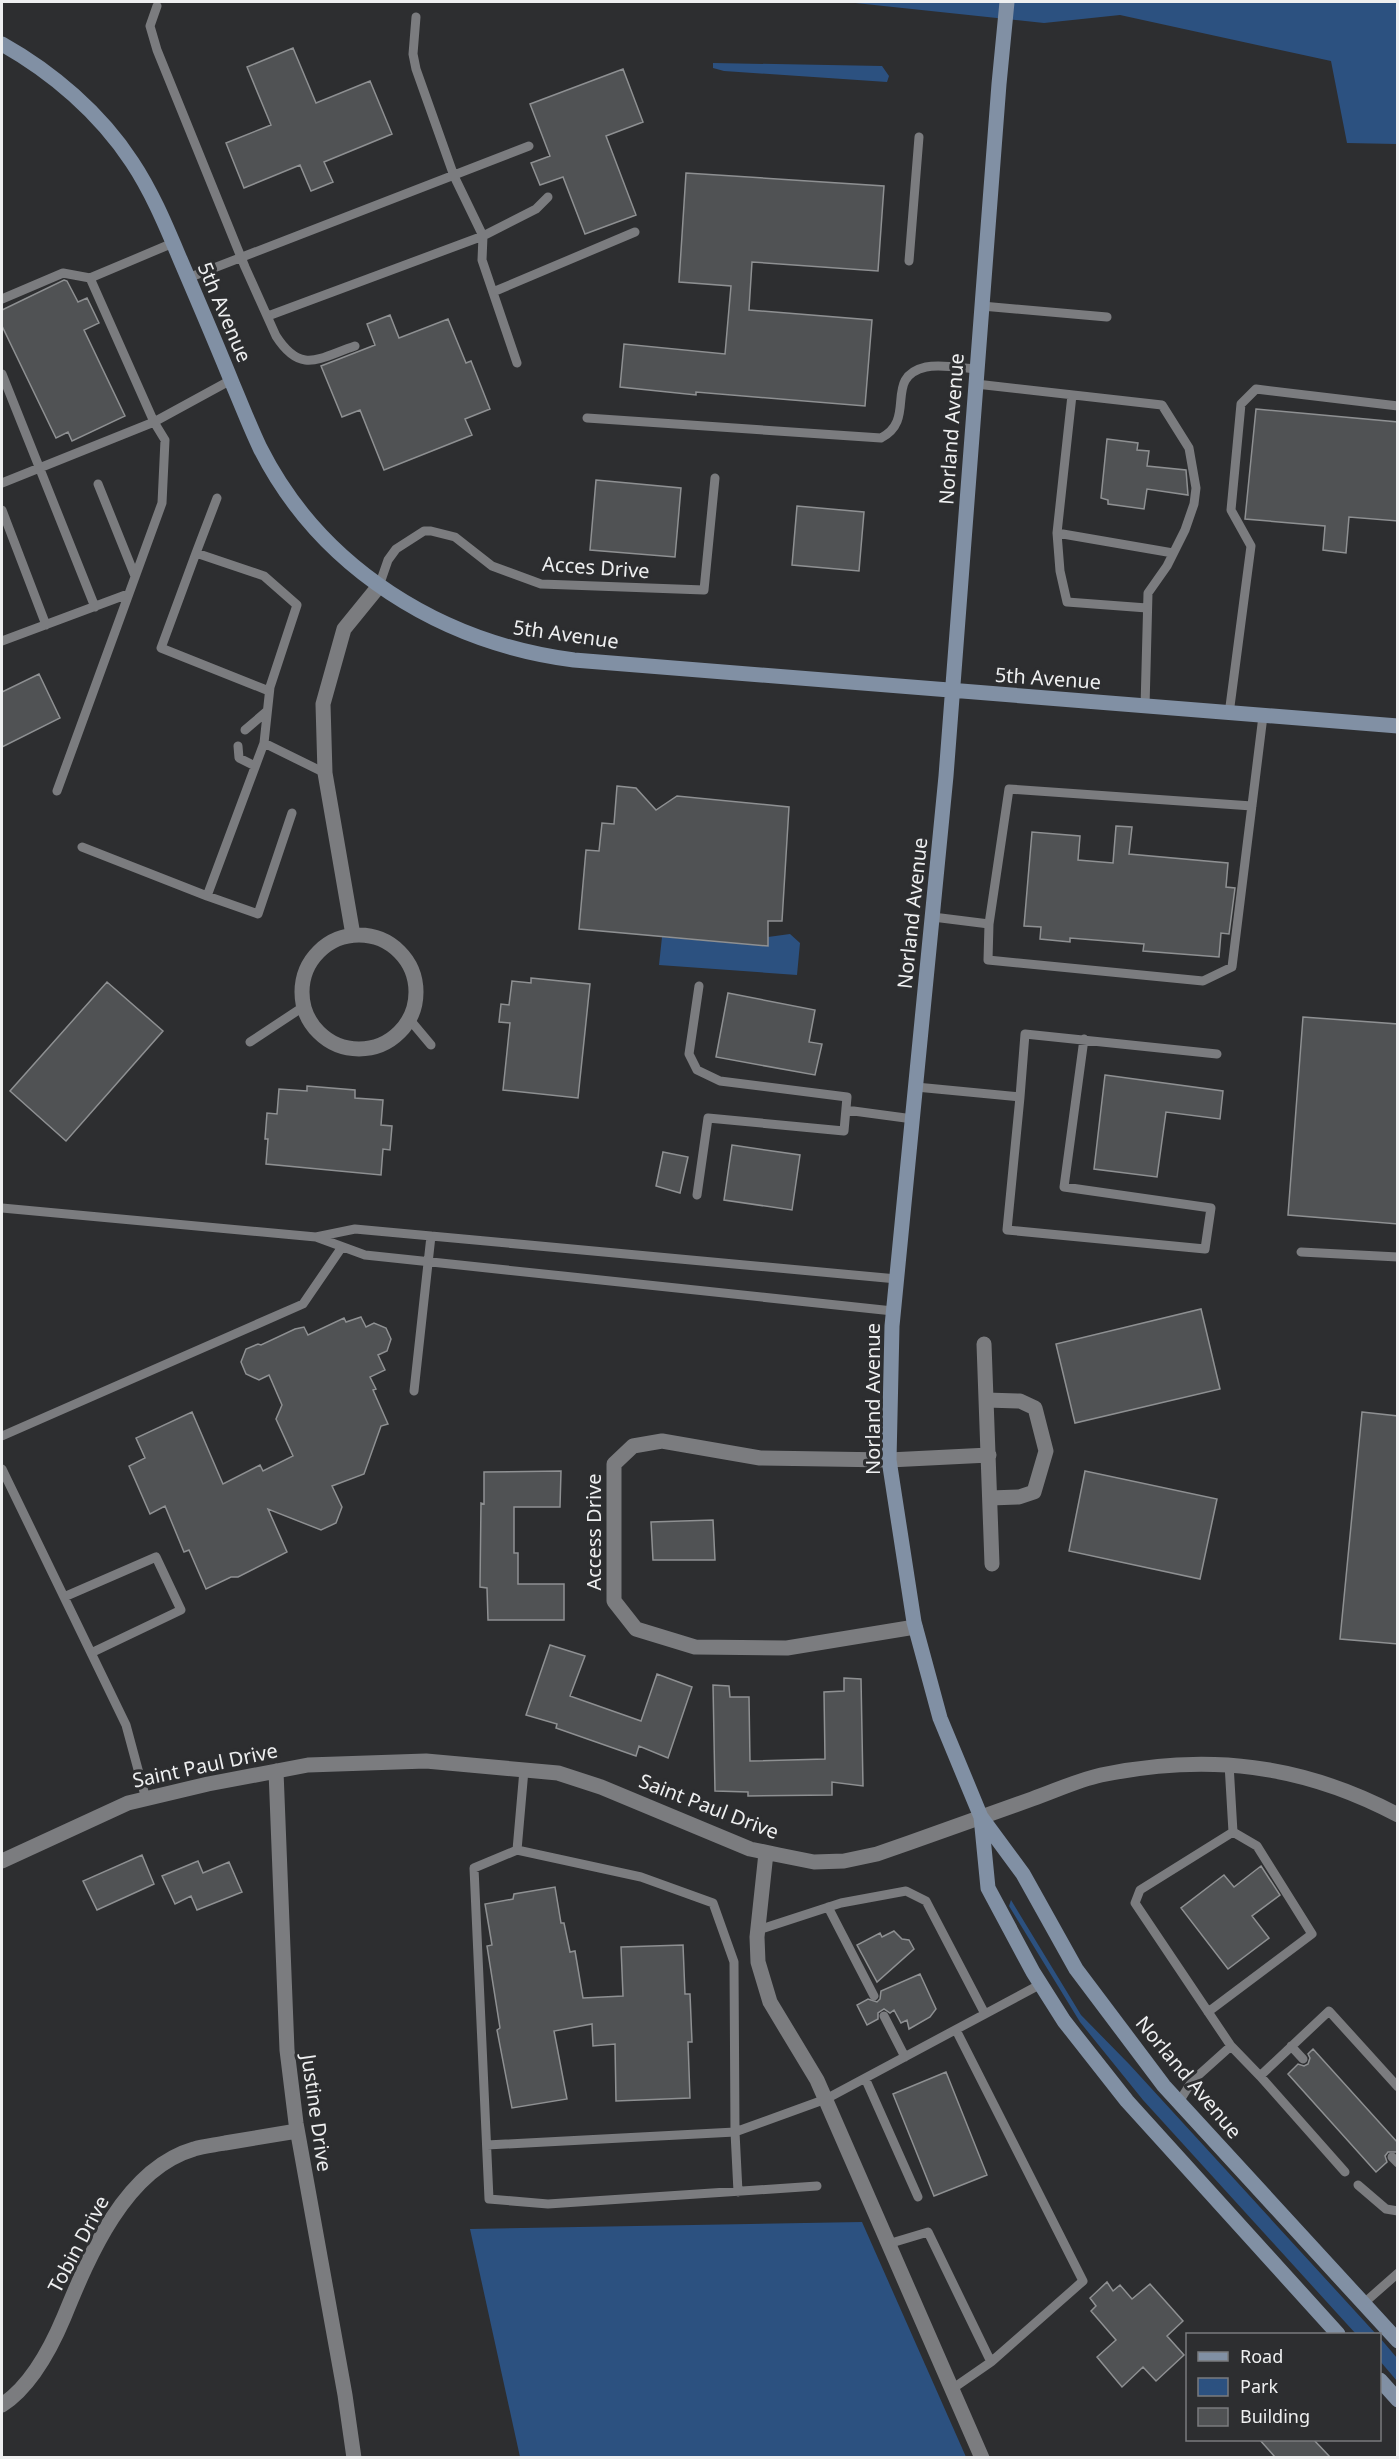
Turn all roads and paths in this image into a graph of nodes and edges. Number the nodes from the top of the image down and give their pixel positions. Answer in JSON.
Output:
{"nodes":[{"id":1,"x":1007,"y":2,"type":"edge"},
{"id":2,"x":157,"y":6,"type":"dead end"},
{"id":3,"x":416,"y":17,"type":"dead end"},
{"id":4,"x":2,"y":44,"type":"edge"},
{"id":5,"x":919,"y":137,"type":"dead end"},
{"id":6,"x":529,"y":146,"type":"dead end"},
{"id":7,"x":454,"y":176,"type":"junction"},
{"id":8,"x":549,"y":197,"type":"dead end"},
{"id":9,"x":635,"y":232,"type":"dead end"},
{"id":10,"x":483,"y":236,"type":"junction"},
{"id":11,"x":173,"y":243,"type":"junction"},
{"id":12,"x":241,"y":258,"type":"junction"},
{"id":13,"x":909,"y":261,"type":"dead end"},
{"id":14,"x":90,"y":278,"type":"junction"},
{"id":15,"x":188,"y":278,"type":"junction"},
{"id":16,"x":493,"y":292,"type":"junction"},
{"id":17,"x":2,"y":299,"type":"edge"},
{"id":18,"x":982,"y":306,"type":"junction"},
{"id":19,"x":268,"y":316,"type":"junction"},
{"id":20,"x":1107,"y":317,"type":"dead end"},
{"id":21,"x":355,"y":346,"type":"dead end"},
{"id":22,"x":517,"y":363,"type":"dead end"},
{"id":23,"x":2,"y":374,"type":"edge"},
{"id":24,"x":976,"y":376,"type":"junction"},
{"id":25,"x":231,"y":380,"type":"junction"},
{"id":26,"x":1072,"y":395,"type":"junction"},
{"id":27,"x":1398,"y":406,"type":"edge"},
{"id":28,"x":587,"y":418,"type":"dead end"},
{"id":29,"x":154,"y":422,"type":"junction"},
{"id":30,"x":39,"y":468,"type":"junction"},
{"id":31,"x":715,"y":478,"type":"dead end"},
{"id":32,"x":2,"y":483,"type":"edge"},
{"id":33,"x":98,"y":484,"type":"dead end"},
{"id":34,"x":217,"y":498,"type":"dead end"},
{"id":35,"x":2,"y":510,"type":"edge"},
{"id":36,"x":1057,"y":533,"type":"junction"},
{"id":37,"x":196,"y":553,"type":"junction"},
{"id":38,"x":1173,"y":553,"type":"junction"},
{"id":39,"x":135,"y":576,"type":"junction"},
{"id":40,"x":379,"y":586,"type":"junction"},
{"id":41,"x":128,"y":594,"type":"junction"},
{"id":42,"x":95,"y":607,"type":"junction"},
{"id":43,"x":1147,"y":609,"type":"junction"},
{"id":44,"x":46,"y":625,"type":"junction"},
{"id":45,"x":2,"y":641,"type":"edge"},
{"id":46,"x":269,"y":691,"type":"junction"},
{"id":47,"x":952,"y":692,"type":"junction"},
{"id":48,"x":1145,"y":706,"type":"junction"},
{"id":49,"x":266,"y":712,"type":"junction"},
{"id":50,"x":1229,"y":714,"type":"junction"},
{"id":51,"x":1263,"y":716,"type":"junction"},
{"id":52,"x":1398,"y":726,"type":"edge"},
{"id":53,"x":245,"y":730,"type":"dead end"},
{"id":54,"x":264,"y":743,"type":"junction"},
{"id":55,"x":238,"y":746,"type":"dead end"},
{"id":56,"x":255,"y":766,"type":"junction"},
{"id":57,"x":325,"y":773,"type":"junction"},
{"id":58,"x":57,"y":791,"type":"dead end"},
{"id":59,"x":1252,"y":806,"type":"junction"},
{"id":60,"x":292,"y":813,"type":"dead end"},
{"id":61,"x":82,"y":847,"type":"dead end"},
{"id":62,"x":207,"y":896,"type":"junction"},
{"id":63,"x":933,"y":917,"type":"junction"},
{"id":64,"x":989,"y":924,"type":"junction"},
{"id":65,"x":353,"y":935,"type":"junction"},
{"id":66,"x":699,"y":986,"type":"dead end"},
{"id":67,"x":303,"y":1007,"type":"junction"},
{"id":68,"x":410,"y":1020,"type":"junction"},
{"id":69,"x":1084,"y":1039,"type":"junction"},
{"id":70,"x":250,"y":1042,"type":"dead end"},
{"id":71,"x":431,"y":1045,"type":"dead end"},
{"id":72,"x":1217,"y":1054,"type":"dead end"},
{"id":73,"x":916,"y":1087,"type":"junction"},
{"id":74,"x":1020,"y":1097,"type":"junction"},
{"id":75,"x":846,"y":1110,"type":"junction"},
{"id":76,"x":913,"y":1119,"type":"junction"},
{"id":77,"x":697,"y":1195,"type":"dead end"},
{"id":78,"x":2,"y":1208,"type":"edge"},
{"id":79,"x":431,"y":1236,"type":"junction"},
{"id":80,"x":316,"y":1237,"type":"junction"},
{"id":81,"x":342,"y":1247,"type":"junction"},
{"id":82,"x":1301,"y":1252,"type":"dead end"},
{"id":83,"x":1398,"y":1257,"type":"edge"},
{"id":84,"x":427,"y":1262,"type":"junction"},
{"id":85,"x":897,"y":1279,"type":"junction"},
{"id":86,"x":893,"y":1311,"type":"junction"},
{"id":87,"x":984,"y":1344,"type":"dead end"},
{"id":88,"x":414,"y":1391,"type":"dead end"},
{"id":89,"x":986,"y":1400,"type":"junction"},
{"id":90,"x":2,"y":1436,"type":"edge"},
{"id":91,"x":988,"y":1455,"type":"junction"},
{"id":92,"x":889,"y":1460,"type":"junction"},
{"id":93,"x":2,"y":1469,"type":"edge"},
{"id":94,"x":990,"y":1498,"type":"junction"},
{"id":95,"x":992,"y":1564,"type":"dead end"},
{"id":96,"x":64,"y":1597,"type":"junction"},
{"id":97,"x":915,"y":1627,"type":"junction"},
{"id":98,"x":91,"y":1653,"type":"junction"},
{"id":99,"x":1229,"y":1764,"type":"junction"},
{"id":100,"x":524,"y":1770,"type":"junction"},
{"id":101,"x":276,"y":1771,"type":"junction"},
{"id":102,"x":146,"y":1799,"type":"junction"},
{"id":103,"x":1398,"y":1815,"type":"edge"},
{"id":104,"x":981,"y":1817,"type":"junction"},
{"id":105,"x":1233,"y":1832,"type":"junction"},
{"id":106,"x":517,"y":1850,"type":"junction"},
{"id":107,"x":766,"y":1853,"type":"junction"},
{"id":108,"x":2,"y":1861,"type":"edge"},
{"id":109,"x":828,"y":1907,"type":"junction"},
{"id":110,"x":758,"y":1930,"type":"junction"},
{"id":111,"x":1041,"y":1984,"type":"junction"},
{"id":112,"x":874,"y":1996,"type":"dead end"},
{"id":113,"x":1208,"y":2012,"type":"junction"},
{"id":114,"x":985,"y":2014,"type":"junction"},
{"id":115,"x":884,"y":2016,"type":"dead end"},
{"id":116,"x":956,"y":2030,"type":"junction"},
{"id":117,"x":1231,"y":2046,"type":"junction"},
{"id":118,"x":1292,"y":2046,"type":"junction"},
{"id":119,"x":905,"y":2057,"type":"junction"},
{"id":120,"x":1303,"y":2059,"type":"dead end"},
{"id":121,"x":1260,"y":2076,"type":"junction"},
{"id":122,"x":865,"y":2078,"type":"junction"},
{"id":123,"x":1398,"y":2087,"type":"edge"},
{"id":124,"x":826,"y":2099,"type":"junction"},
{"id":125,"x":1179,"y":2102,"type":"junction"},
{"id":126,"x":297,"y":2131,"type":"junction"},
{"id":127,"x":735,"y":2132,"type":"junction"},
{"id":128,"x":487,"y":2145,"type":"junction"},
{"id":129,"x":1345,"y":2172,"type":"dead end"},
{"id":130,"x":1358,"y":2185,"type":"dead end"},
{"id":131,"x":816,"y":2186,"type":"dead end"},
{"id":132,"x":738,"y":2192,"type":"junction"},
{"id":133,"x":918,"y":2197,"type":"dead end"},
{"id":134,"x":1398,"y":2211,"type":"edge"},
{"id":135,"x":888,"y":2244,"type":"junction"},
{"id":136,"x":1398,"y":2273,"type":"edge"},
{"id":137,"x":1364,"y":2304,"type":"junction"},
{"id":138,"x":1337,"y":2333,"type":"edge"},
{"id":139,"x":1398,"y":2341,"type":"edge"},
{"id":140,"x":991,"y":2362,"type":"junction"},
{"id":141,"x":1381,"y":2381,"type":"edge"},
{"id":142,"x":952,"y":2389,"type":"junction"},
{"id":143,"x":1398,"y":2400,"type":"edge"},
{"id":144,"x":2,"y":2405,"type":"edge"},
{"id":145,"x":354,"y":2457,"type":"edge"},
{"id":146,"x":982,"y":2457,"type":"edge"}],
"edges":[{"from":1,"to":18,"type":"main road","name":"Norland Avenue"},
{"from":2,"to":12,"type":"lane"},
{"from":3,"to":7,"type":"lane"},
{"from":4,"to":11,"type":"main road","name":"5th Avenue"},
{"from":5,"to":13,"type":"lane"},
{"from":6,"to":7,"type":"lane"},
{"from":7,"to":10,"type":"lane"},
{"from":7,"to":12,"type":"lane"},
{"from":8,"to":10,"type":"lane"},
{"from":9,"to":16,"type":"lane"},
{"from":10,"to":16,"type":"lane"},
{"from":10,"to":19,"type":"lane"},
{"from":11,"to":14,"type":"lane"},
{"from":11,"to":15,"type":"main road","name":"5th Avenue"},
{"from":12,"to":15,"type":"lane"},
{"from":12,"to":19,"type":"lane"},
{"from":14,"to":17,"type":"lane"},
{"from":14,"to":29,"type":"lane"},
{"from":15,"to":25,"type":"main road","name":"5th Avenue"},
{"from":16,"to":22,"type":"lane"},
{"from":18,"to":20,"type":"lane"},
{"from":18,"to":24,"type":"main road","name":"Norland Avenue"},
{"from":19,"to":21,"type":"lane"},
{"from":23,"to":30,"type":"lane"},
{"from":24,"to":26,"type":"lane"},
{"from":24,"to":28,"type":"lane"},
{"from":24,"to":47,"type":"main road","name":"Norland Avenue"},
{"from":25,"to":29,"type":"lane"},
{"from":25,"to":40,"type":"main road","name":"5th Avenue"},
{"from":26,"to":36,"type":"lane"},
{"from":26,"to":38,"type":"lane"},
{"from":27,"to":50,"type":"lane"},
{"from":29,"to":30,"type":"lane"},
{"from":29,"to":39,"type":"lane"},
{"from":30,"to":32,"type":"lane"},
{"from":30,"to":42,"type":"lane"},
{"from":31,"to":40,"type":"lane","name":"Acces Drive"},
{"from":33,"to":39,"type":"lane"},
{"from":34,"to":37,"type":"lane"},
{"from":35,"to":44,"type":"lane"},
{"from":36,"to":38,"type":"lane"},
{"from":36,"to":43,"type":"lane"},
{"from":37,"to":46,"type":"lane"},
{"from":37,"to":46,"type":"lane"},
{"from":38,"to":43,"type":"lane"},
{"from":39,"to":41,"type":"lane"},
{"from":40,"to":47,"type":"main road","name":"5th Avenue"},
{"from":40,"to":57,"type":"street"},
{"from":41,"to":42,"type":"lane"},
{"from":41,"to":58,"type":"lane"},
{"from":42,"to":44,"type":"lane"},
{"from":43,"to":48,"type":"lane"},
{"from":44,"to":45,"type":"lane"},
{"from":46,"to":49,"type":"lane"},
{"from":47,"to":48,"type":"main road","name":"5th Avenue"},
{"from":47,"to":63,"type":"main road","name":"Norland Avenue"},
{"from":48,"to":50,"type":"main road","name":"5th Avenue"},
{"from":49,"to":53,"type":"lane"},
{"from":49,"to":54,"type":"lane"},
{"from":50,"to":51,"type":"main road","name":"5th Avenue"},
{"from":51,"to":52,"type":"main road","name":"5th Avenue"},
{"from":51,"to":59,"type":"lane"},
{"from":54,"to":56,"type":"lane"},
{"from":54,"to":57,"type":"lane"},
{"from":55,"to":56,"type":"lane"},
{"from":56,"to":62,"type":"lane"},
{"from":57,"to":65,"type":"street"},
{"from":59,"to":64,"type":"lane"},
{"from":59,"to":64,"type":"lane"},
{"from":60,"to":62,"type":"lane"},
{"from":61,"to":62,"type":"lane"},
{"from":63,"to":64,"type":"lane"},
{"from":63,"to":73,"type":"main road","name":"Norland Avenue"},
{"from":65,"to":67,"type":"street"},
{"from":65,"to":68,"type":"street"},
{"from":66,"to":75,"type":"lane"},
{"from":67,"to":68,"type":"street"},
{"from":67,"to":70,"type":"lane"},
{"from":68,"to":71,"type":"lane"},
{"from":69,"to":72,"type":"lane"},
{"from":69,"to":74,"type":"lane"},
{"from":69,"to":74,"type":"lane"},
{"from":73,"to":74,"type":"lane"},
{"from":73,"to":76,"type":"main road","name":"Norland Avenue"},
{"from":75,"to":76,"type":"lane"},
{"from":75,"to":77,"type":"lane"},
{"from":76,"to":85,"type":"main road","name":"Norland Avenue"},
{"from":78,"to":80,"type":"lane"},
{"from":79,"to":80,"type":"lane"},
{"from":79,"to":84,"type":"lane"},
{"from":79,"to":85,"type":"lane"},
{"from":80,"to":81,"type":"lane"},
{"from":81,"to":84,"type":"lane"},
{"from":81,"to":90,"type":"lane"},
{"from":82,"to":83,"type":"lane"},
{"from":84,"to":86,"type":"lane"},
{"from":84,"to":88,"type":"lane"},
{"from":85,"to":86,"type":"main road","name":"Norland Avenue"},
{"from":86,"to":92,"type":"main road","name":"Norland Avenue"},
{"from":87,"to":89,"type":"street"},
{"from":89,"to":91,"type":"street"},
{"from":89,"to":94,"type":"street"},
{"from":91,"to":92,"type":"street","name":"Access Drive"},
{"from":91,"to":94,"type":"street"},
{"from":92,"to":97,"type":"main road","name":"Norland Avenue"},
{"from":92,"to":97,"type":"street","name":"Access Drive"},
{"from":93,"to":96,"type":"lane"},
{"from":94,"to":95,"type":"street"},
{"from":96,"to":98,"type":"lane"},
{"from":96,"to":98,"type":"lane"},
{"from":97,"to":104,"type":"main road","name":"Norland Avenue"},
{"from":98,"to":102,"type":"lane"},
{"from":99,"to":103,"type":"street","name":"Saint Paul Drive"},
{"from":99,"to":104,"type":"street","name":"Saint Paul Drive"},
{"from":99,"to":105,"type":"lane"},
{"from":100,"to":101,"type":"street","name":"Saint Paul Drive"},
{"from":100,"to":106,"type":"lane"},
{"from":100,"to":107,"type":"street","name":"Saint Paul Drive"},
{"from":101,"to":102,"type":"street","name":"Saint Paul Drive"},
{"from":101,"to":126,"type":"street","name":"Justine Drive"},
{"from":102,"to":108,"type":"street","name":"Saint Paul Drive"},
{"from":104,"to":107,"type":"street","name":"Saint Paul Drive"},
{"from":104,"to":111,"type":"main road","name":"Norland Avenue"},
{"from":104,"to":125,"type":"main road","name":"Norland Avenue"},
{"from":105,"to":113,"type":"lane"},
{"from":105,"to":113,"type":"lane"},
{"from":106,"to":127,"type":"lane"},
{"from":106,"to":128,"type":"lane"},
{"from":107,"to":110,"type":"street"},
{"from":109,"to":110,"type":"lane"},
{"from":109,"to":112,"type":"lane"},
{"from":109,"to":114,"type":"lane"},
{"from":110,"to":124,"type":"street"},
{"from":111,"to":114,"type":"lane"},
{"from":111,"to":138,"type":"main road","name":"Norland Avenue"},
{"from":113,"to":117,"type":"lane"},
{"from":114,"to":116,"type":"lane"},
{"from":115,"to":119,"type":"lane"},
{"from":116,"to":119,"type":"lane"},
{"from":116,"to":140,"type":"lane"},
{"from":117,"to":121,"type":"lane"},
{"from":117,"to":125,"type":"lane"},
{"from":118,"to":120,"type":"lane"},
{"from":118,"to":121,"type":"lane"},
{"from":118,"to":123,"type":"lane"},
{"from":119,"to":122,"type":"lane"},
{"from":121,"to":129,"type":"lane"},
{"from":122,"to":124,"type":"lane"},
{"from":122,"to":133,"type":"lane"},
{"from":124,"to":127,"type":"lane"},
{"from":124,"to":135,"type":"street"},
{"from":125,"to":137,"type":"main road","name":"Norland Avenue"},
{"from":126,"to":144,"type":"street","name":"Tobin Drive"},
{"from":126,"to":145,"type":"street","name":"Justine Drive"},
{"from":127,"to":128,"type":"lane"},
{"from":127,"to":132,"type":"lane"},
{"from":128,"to":132,"type":"lane"},
{"from":130,"to":134,"type":"lane"},
{"from":131,"to":132,"type":"lane"},
{"from":135,"to":140,"type":"lane"},
{"from":135,"to":142,"type":"street"},
{"from":136,"to":137,"type":"lane"},
{"from":137,"to":139,"type":"main road","name":"Norland Avenue"},
{"from":140,"to":142,"type":"lane"},
{"from":141,"to":143,"type":"main road"},
{"from":142,"to":146,"type":"street"}]}
